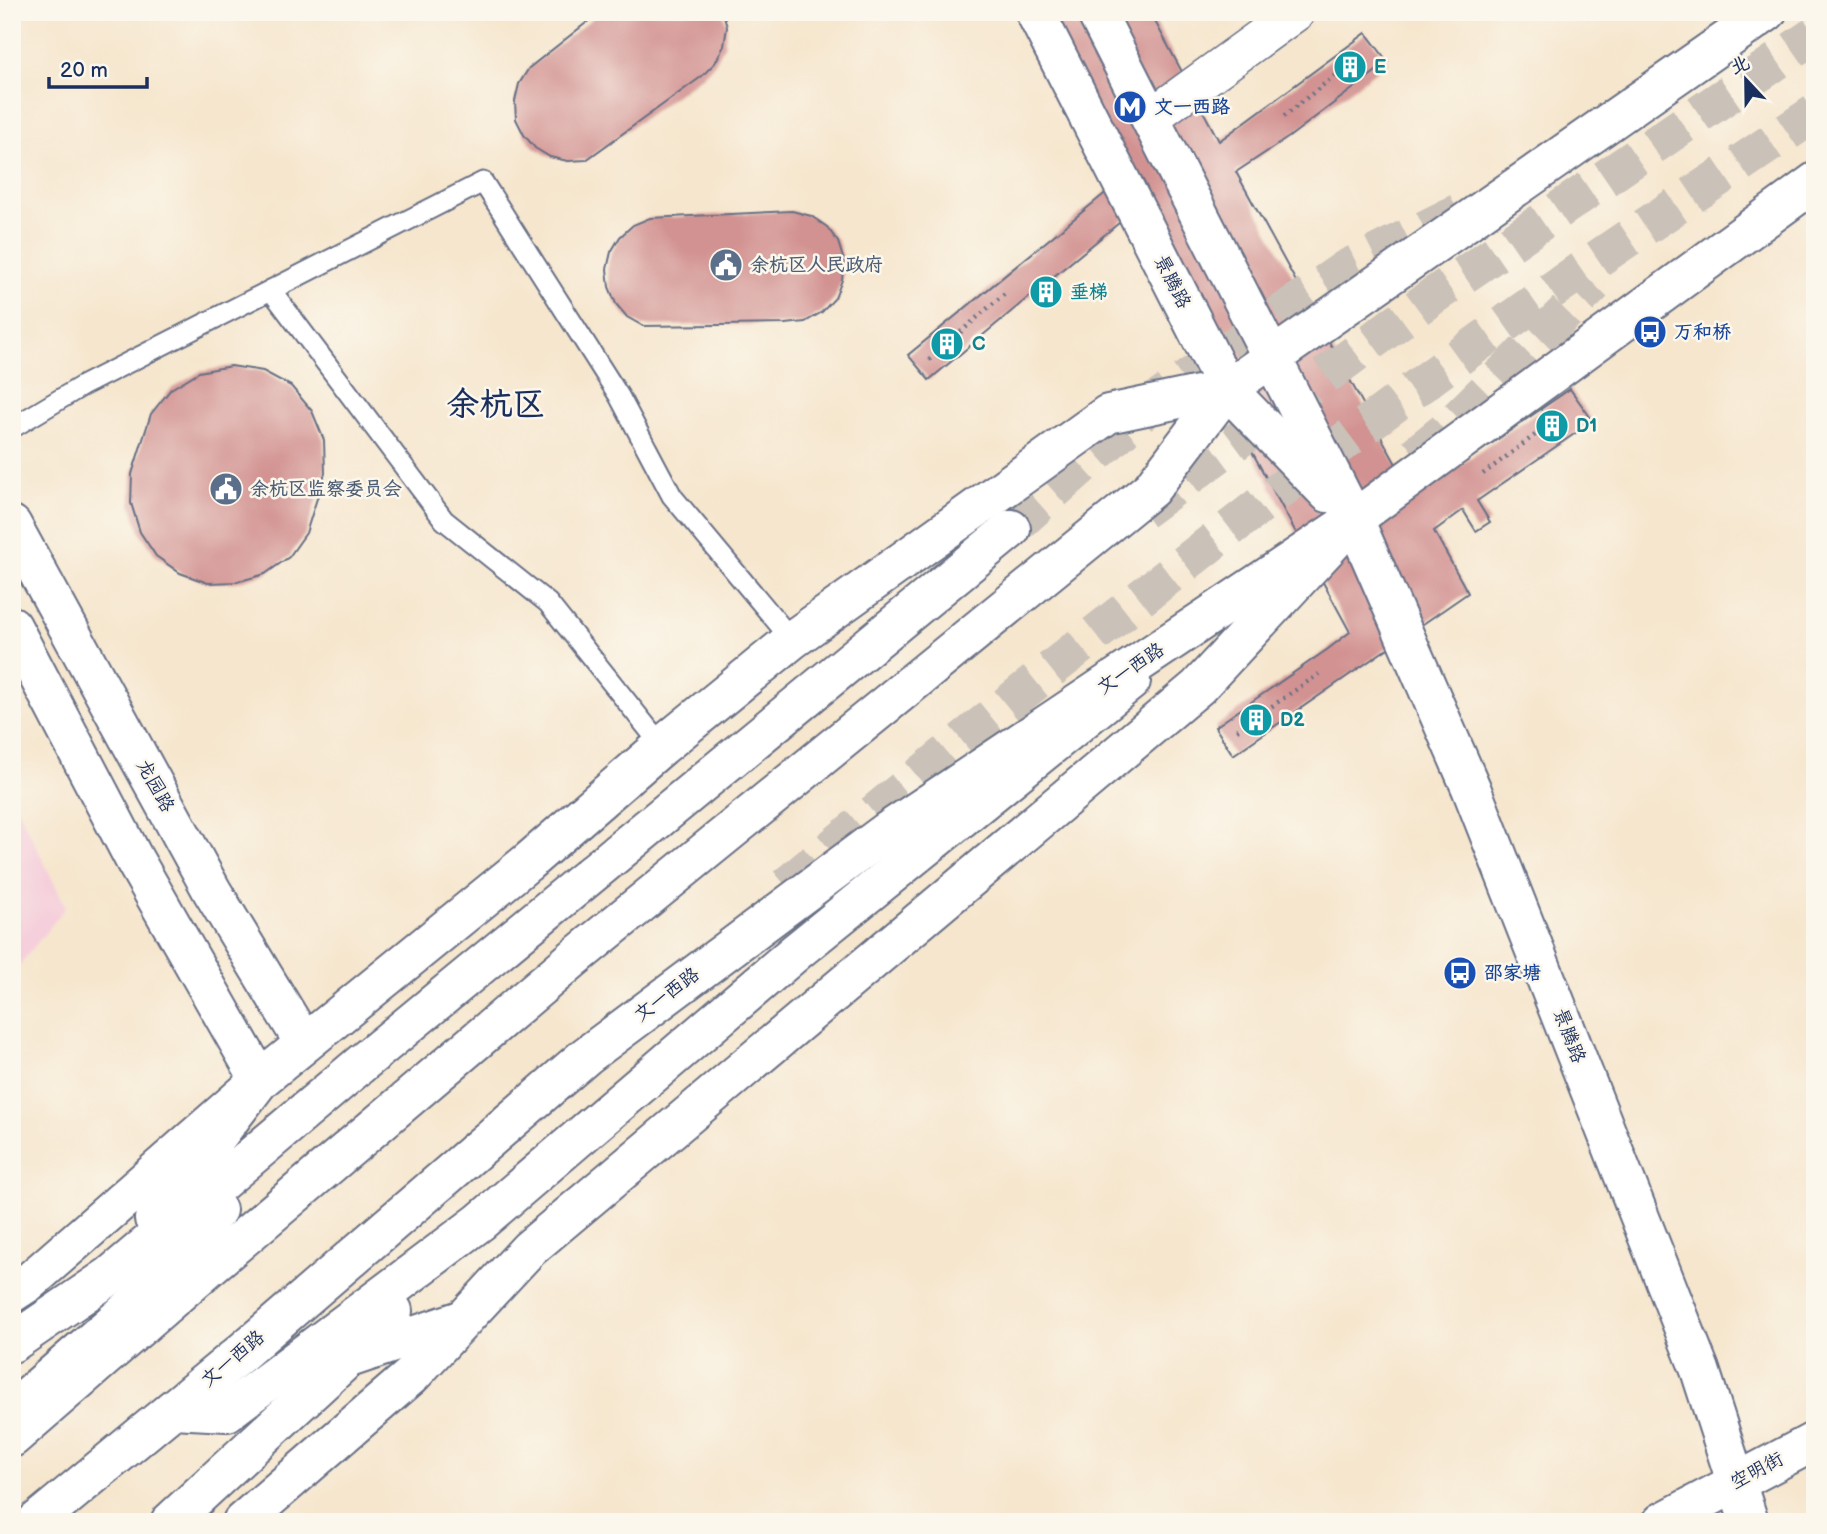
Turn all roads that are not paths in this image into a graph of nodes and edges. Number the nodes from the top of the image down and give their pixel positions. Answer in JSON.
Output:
{"nodes":[{"id":1,"x":1035,"y":12,"type":"edge"},
{"id":2,"x":1096,"y":12,"type":"edge"},
{"id":3,"x":1296,"y":12,"type":"edge"},
{"id":4,"x":1767,"y":12,"type":"edge"},
{"id":5,"x":1150,"y":118,"type":"junction"},
{"id":6,"x":1815,"y":182,"type":"edge"},
{"id":7,"x":271,"y":290,"type":"junction"},
{"id":8,"x":1272,"y":358,"type":"junction"},
{"id":9,"x":1227,"y":389,"type":"junction"},
{"id":10,"x":12,"y":428,"type":"edge"},
{"id":11,"x":1354,"y":519,"type":"junction"},
{"id":12,"x":12,"y":525,"type":"edge"},
{"id":13,"x":1011,"y":529,"type":"tunnel mouth"},
{"id":14,"x":12,"y":626,"type":"edge"},
{"id":15,"x":792,"y":640,"type":"junction"},
{"id":16,"x":1131,"y":681,"type":"dead end"},
{"id":17,"x":662,"y":746,"type":"junction"},
{"id":18,"x":304,"y":1043,"type":"junction"},
{"id":19,"x":260,"y":1080,"type":"junction"},
{"id":20,"x":294,"y":1121,"type":"junction"},
{"id":21,"x":480,"y":1222,"type":"junction"},
{"id":22,"x":110,"y":1276,"type":"junction"},
{"id":23,"x":12,"y":1293,"type":"edge"},
{"id":24,"x":464,"y":1319,"type":"junction"},
{"id":25,"x":12,"y":1343,"type":"edge"},
{"id":26,"x":347,"y":1359,"type":"junction"},
{"id":27,"x":173,"y":1409,"type":"junction"},
{"id":28,"x":12,"y":1410,"type":"edge"},
{"id":29,"x":12,"y":1438,"type":"edge"},
{"id":30,"x":1815,"y":1441,"type":"edge"},
{"id":31,"x":1736,"y":1482,"type":"junction"},
{"id":32,"x":36,"y":1522,"type":"edge"},
{"id":33,"x":170,"y":1522,"type":"edge"},
{"id":34,"x":242,"y":1522,"type":"edge"},
{"id":35,"x":1662,"y":1522,"type":"edge"},
{"id":36,"x":1749,"y":1522,"type":"edge"}],
"edges":[{"from":1,"to":9,"type":"main road","name":"景腾路"},
{"from":2,"to":5,"type":"main road","name":"景腾路"},
{"from":3,"to":5,"type":"street"},
{"from":4,"to":8,"type":"main road"},
{"from":5,"to":8,"type":"main road","name":"景腾路"},
{"from":6,"to":11,"type":"main road"},
{"from":7,"to":10,"type":"lane"},
{"from":7,"to":15,"type":"lane"},
{"from":7,"to":17,"type":"lane"},
{"from":8,"to":9,"type":"main road"},
{"from":8,"to":11,"type":"main road","name":"景腾路"},
{"from":9,"to":11,"type":"main road","name":"景腾路"},
{"from":9,"to":15,"type":"main road"},
{"from":9,"to":29,"type":"main road"},
{"from":11,"to":24,"type":"main road"},
{"from":11,"to":27,"type":"main road","name":"文一西路"},
{"from":11,"to":31,"type":"main road","name":"景腾路"},
{"from":12,"to":18,"type":"main road","name":"龙园路"},
{"from":13,"to":20,"type":"main road"},
{"from":14,"to":19,"type":"main road"},
{"from":15,"to":17,"type":"main road"},
{"from":16,"to":21,"type":"main road"},
{"from":17,"to":18,"type":"main road"},
{"from":18,"to":19,"type":"main road"},
{"from":19,"to":22,"type":"main road"},
{"from":19,"to":23,"type":"main road"},
{"from":20,"to":22,"type":"main road"},
{"from":20,"to":28,"type":"main road"},
{"from":21,"to":26,"type":"main road"},
{"from":21,"to":27,"type":"main road"},
{"from":22,"to":25,"type":"main road"},
{"from":24,"to":26,"type":"main road"},
{"from":24,"to":34,"type":"main road"},
{"from":26,"to":33,"type":"main road"},
{"from":27,"to":32,"type":"main road","name":"文一西路"},
{"from":30,"to":31,"type":"main road","name":"空明街"},
{"from":31,"to":35,"type":"main road","name":"空明街"},
{"from":31,"to":36,"type":"main road","name":"景腾路"}]}
